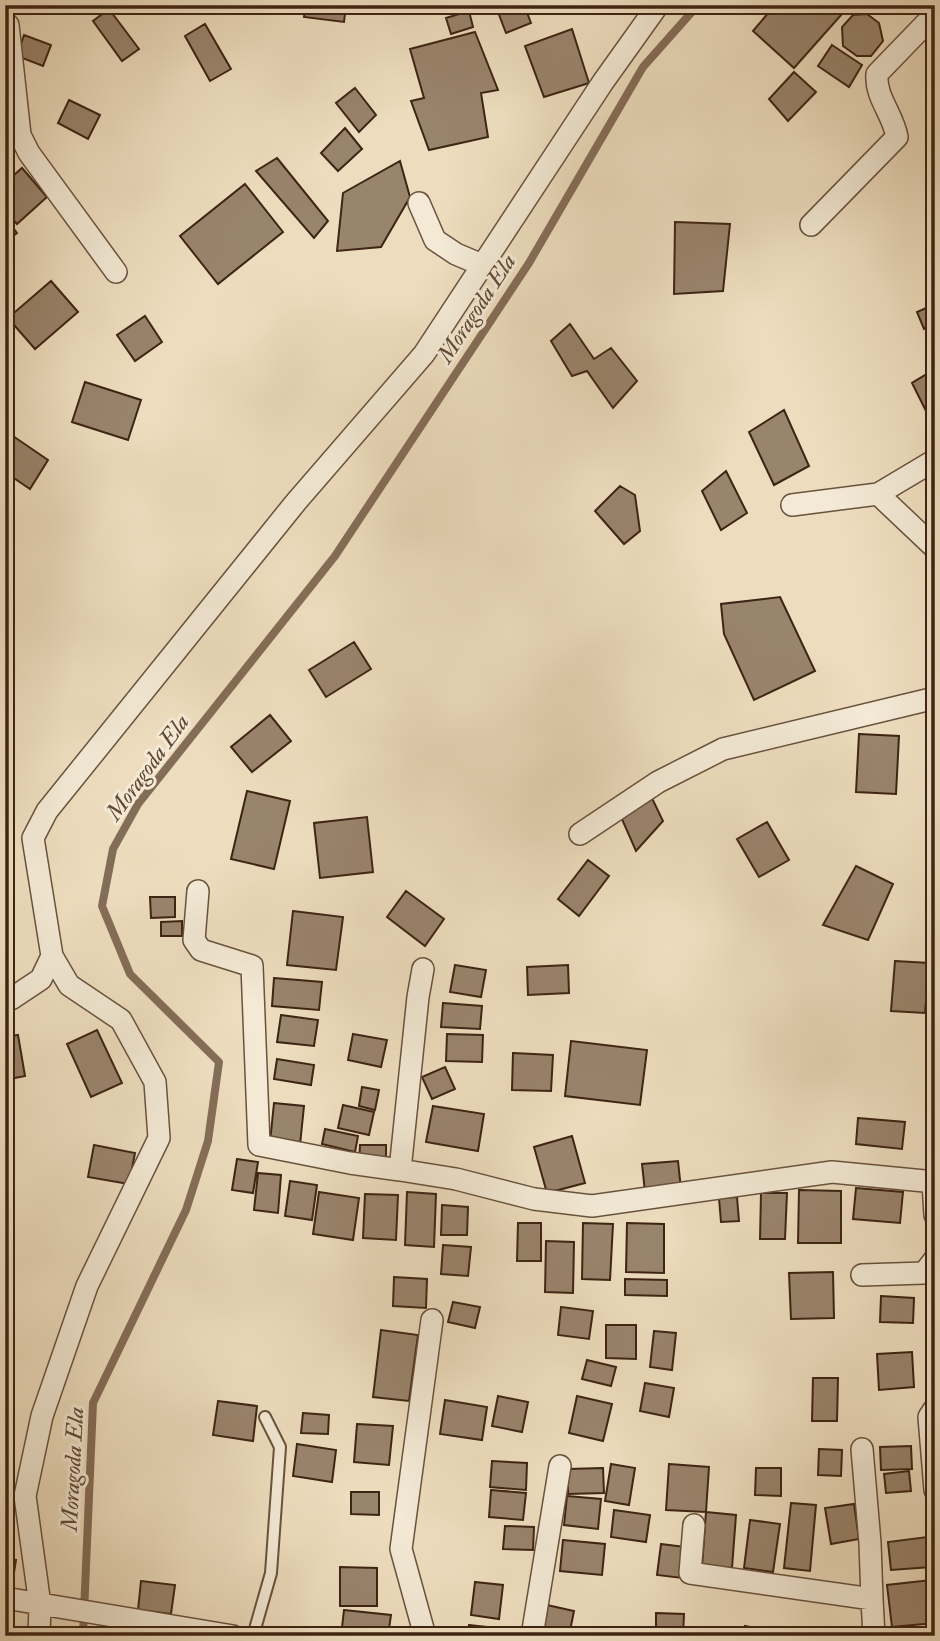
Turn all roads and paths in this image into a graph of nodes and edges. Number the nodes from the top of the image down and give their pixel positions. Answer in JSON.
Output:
{"nodes":[{"id":1,"x":658,"y":5,"type":"edge"},
{"id":2,"x":935,"y":14,"type":"edge"},
{"id":3,"x":5,"y":22,"type":"edge"},
{"id":4,"x":419,"y":203,"type":"dead end"},
{"id":5,"x":811,"y":225,"type":"dead end"},
{"id":6,"x":482,"y":265,"type":"junction"},
{"id":7,"x":116,"y":272,"type":"dead end"},
{"id":8,"x":935,"y":460,"type":"edge"},
{"id":9,"x":878,"y":494,"type":"junction"},
{"id":10,"x":792,"y":505,"type":"dead end"},
{"id":11,"x":935,"y":548,"type":"edge"},
{"id":12,"x":935,"y":698,"type":"edge"},
{"id":13,"x":580,"y":834,"type":"dead end"},
{"id":14,"x":198,"y":891,"type":"dead end"},
{"id":15,"x":52,"y":956,"type":"junction"},
{"id":16,"x":423,"y":969,"type":"dead end"},
{"id":17,"x":5,"y":999,"type":"edge"},
{"id":18,"x":400,"y":1170,"type":"junction"},
{"id":19,"x":934,"y":1182,"type":"edge"},
{"id":20,"x":935,"y":1215,"type":"edge"},
{"id":21,"x":935,"y":1259,"type":"edge"},
{"id":22,"x":862,"y":1275,"type":"dead end"},
{"id":23,"x":432,"y":1320,"type":"dead end"},
{"id":24,"x":935,"y":1408,"type":"edge"},
{"id":25,"x":265,"y":1417,"type":"dead end"},
{"id":26,"x":862,"y":1449,"type":"dead end"},
{"id":27,"x":559,"y":1466,"type":"dead end"},
{"id":28,"x":935,"y":1490,"type":"edge"},
{"id":29,"x":694,"y":1525,"type":"dead end"},
{"id":30,"x":5,"y":1598,"type":"edge"},
{"id":31,"x":872,"y":1599,"type":"junction"},
{"id":32,"x":40,"y":1605,"type":"junction"},
{"id":33,"x":39,"y":1636,"type":"edge"},
{"id":34,"x":233,"y":1636,"type":"edge"},
{"id":35,"x":253,"y":1636,"type":"edge"},
{"id":36,"x":425,"y":1636,"type":"edge"},
{"id":37,"x":532,"y":1636,"type":"edge"},
{"id":38,"x":874,"y":1636,"type":"edge"}],
"edges":[{"from":1,"to":6,"type":"street"},
{"from":2,"to":5,"type":"street"},
{"from":3,"to":7,"type":"street"},
{"from":4,"to":6,"type":"street"},
{"from":6,"to":15,"type":"street"},
{"from":8,"to":9,"type":"street"},
{"from":9,"to":10,"type":"street"},
{"from":9,"to":11,"type":"street"},
{"from":12,"to":13,"type":"street"},
{"from":14,"to":18,"type":"street"},
{"from":15,"to":17,"type":"street"},
{"from":15,"to":32,"type":"street"},
{"from":16,"to":18,"type":"street"},
{"from":18,"to":19,"type":"street"},
{"from":19,"to":20,"type":"street"},
{"from":21,"to":22,"type":"street"},
{"from":23,"to":36,"type":"street"},
{"from":24,"to":28,"type":"street"},
{"from":25,"to":35,"type":"lane"},
{"from":26,"to":31,"type":"street"},
{"from":27,"to":37,"type":"street"},
{"from":29,"to":31,"type":"street"},
{"from":30,"to":32,"type":"street"},
{"from":31,"to":38,"type":"street"},
{"from":32,"to":33,"type":"street"},
{"from":32,"to":34,"type":"street"}]}
